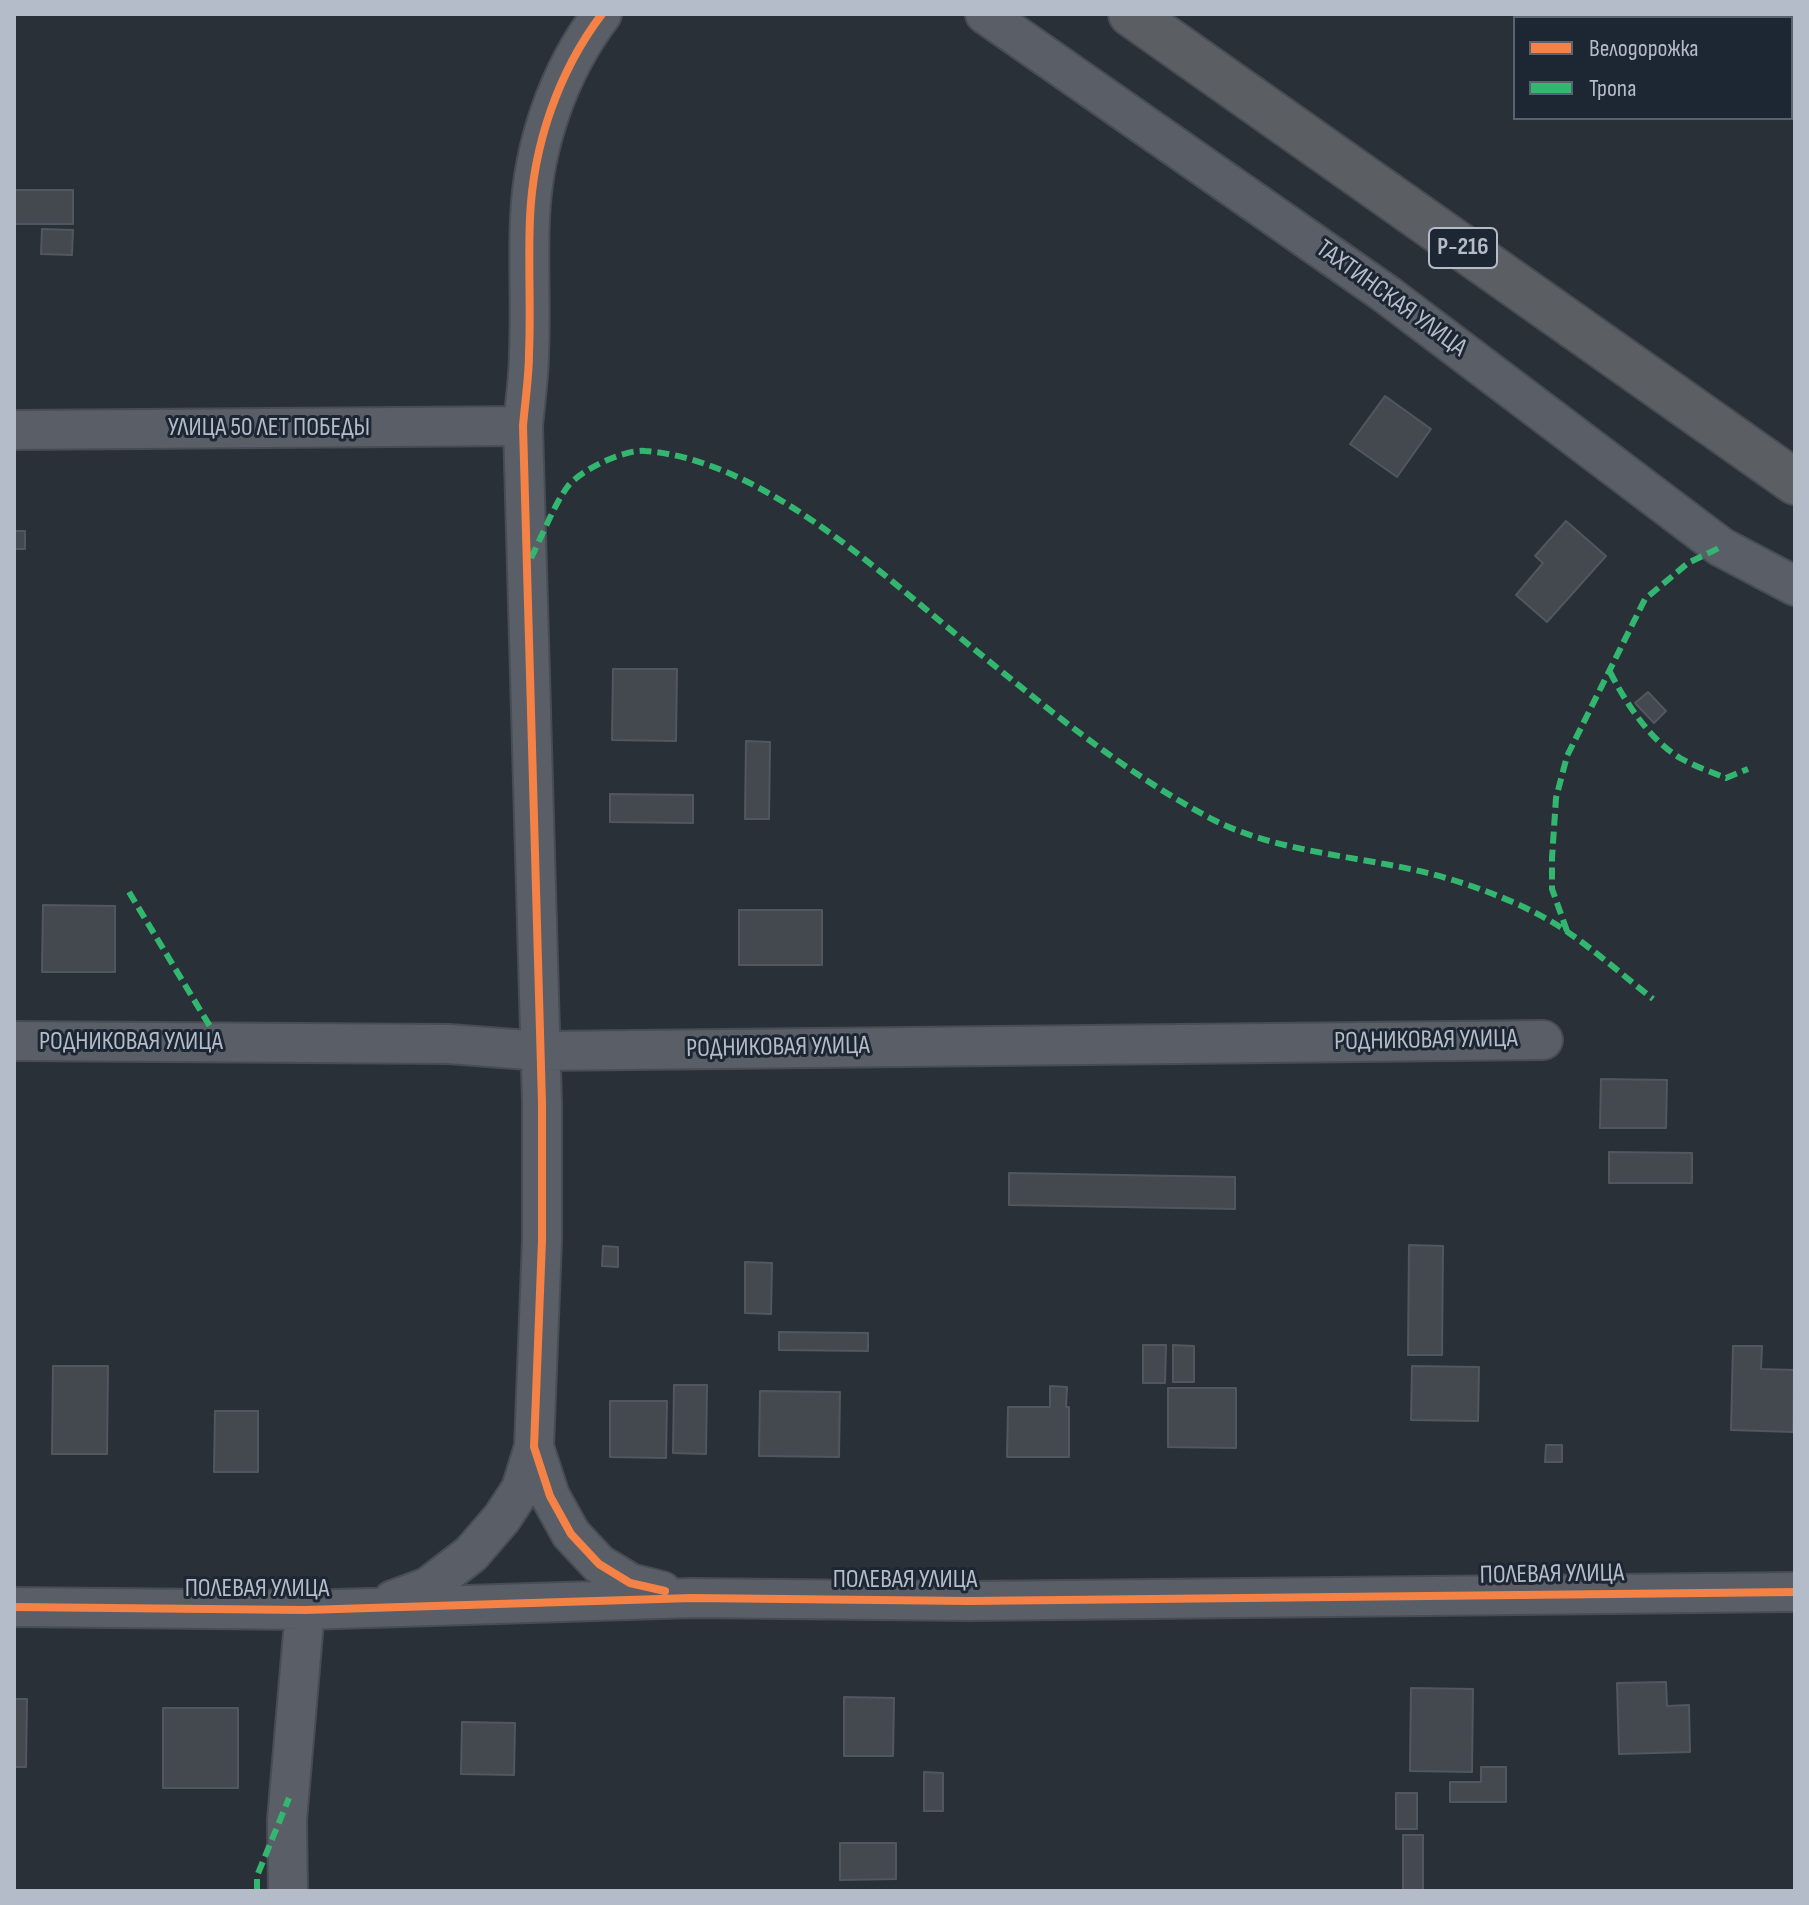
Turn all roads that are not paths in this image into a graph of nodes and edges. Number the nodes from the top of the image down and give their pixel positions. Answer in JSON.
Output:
{"nodes":[{"id":1,"x":602,"y":14,"type":"edge"},
{"id":2,"x":985,"y":14,"type":"edge"},
{"id":3,"x":1131,"y":14,"type":"edge"},
{"id":4,"x":523,"y":426,"type":"junction"},
{"id":5,"x":14,"y":430,"type":"edge"},
{"id":6,"x":1795,"y":482,"type":"edge"},
{"id":7,"x":1795,"y":586,"type":"edge"},
{"id":8,"x":1543,"y":1040,"type":"dead end"},
{"id":9,"x":14,"y":1041,"type":"edge"},
{"id":10,"x":541,"y":1051,"type":"junction"},
{"id":11,"x":534,"y":1447,"type":"junction"},
{"id":12,"x":1795,"y":1592,"type":"edge"},
{"id":13,"x":692,"y":1598,"type":"junction"},
{"id":14,"x":14,"y":1607,"type":"edge"},
{"id":15,"x":372,"y":1607,"type":"junction"},
{"id":16,"x":305,"y":1610,"type":"junction"},
{"id":17,"x":288,"y":1891,"type":"edge"}],
"edges":[{"from":1,"to":4,"type":"street"},
{"from":2,"to":7,"type":"street","name":"ТАХТИНСКАЯ УЛИЦА"},
{"from":3,"to":6,"type":"highway","number":"Р-216"},
{"from":4,"to":5,"type":"street","name":"УЛИЦА 50 ЛЕТ ПОБЕДЫ"},
{"from":4,"to":10,"type":"street"},
{"from":8,"to":10,"type":"street","name":"РОДНИКОВАЯ УЛИЦА"},
{"from":9,"to":10,"type":"street","name":"РОДНИКОВАЯ УЛИЦА"},
{"from":10,"to":11,"type":"street"},
{"from":11,"to":13,"type":"street"},
{"from":11,"to":15,"type":"street"},
{"from":12,"to":13,"type":"street","name":"ПОЛЕВАЯ УЛИЦА"},
{"from":13,"to":15,"type":"street","name":"ПОЛЕВАЯ УЛИЦА"},
{"from":14,"to":16,"type":"street","name":"ПОЛЕВАЯ УЛИЦА"},
{"from":15,"to":16,"type":"street","name":"ПОЛЕВАЯ УЛИЦА"},
{"from":16,"to":17,"type":"street"}]}
